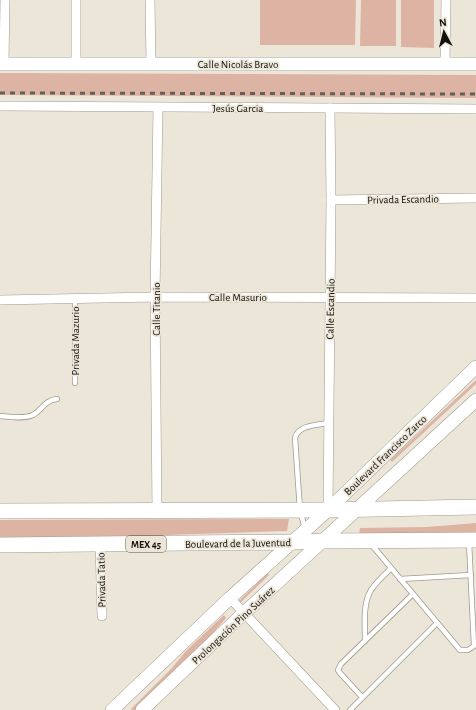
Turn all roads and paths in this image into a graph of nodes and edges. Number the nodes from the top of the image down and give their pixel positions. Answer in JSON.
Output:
{"nodes":[{"id":1,"x":5,"y":0,"type":"edge"},
{"id":2,"x":76,"y":0,"type":"edge"},
{"id":3,"x":150,"y":0,"type":"edge"},
{"id":4,"x":446,"y":0,"type":"edge"},
{"id":5,"x":2,"y":64,"type":"edge"},
{"id":6,"x":76,"y":64,"type":"junction"},
{"id":7,"x":152,"y":64,"type":"junction"},
{"id":8,"x":445,"y":64,"type":"junction"},
{"id":9,"x":476,"y":64,"type":"edge"},
{"id":10,"x":0,"y":106,"type":"edge"},
{"id":11,"x":158,"y":108,"type":"junction"},
{"id":12,"x":330,"y":108,"type":"junction"},
{"id":13,"x":476,"y":109,"type":"edge"},
{"id":14,"x":476,"y":198,"type":"edge"},
{"id":15,"x":331,"y":200,"type":"junction"},
{"id":16,"x":155,"y":297,"type":"junction"},
{"id":17,"x":330,"y":297,"type":"junction"},
{"id":18,"x":75,"y":298,"type":"junction"},
{"id":19,"x":476,"y":298,"type":"edge"},
{"id":20,"x":0,"y":300,"type":"edge"},
{"id":21,"x":476,"y":367,"type":"edge"},
{"id":22,"x":75,"y":383,"type":"dead end"},
{"id":23,"x":57,"y":399,"type":"dead end"},
{"id":24,"x":476,"y":400,"type":"edge"},
{"id":25,"x":0,"y":416,"type":"edge"},
{"id":26,"x":328,"y":423,"type":"junction"},
{"id":27,"x":476,"y":507,"type":"edge"},
{"id":28,"x":300,"y":510,"type":"junction"},
{"id":29,"x":328,"y":510,"type":"junction"},
{"id":30,"x":358,"y":510,"type":"junction"},
{"id":31,"x":0,"y":511,"type":"edge"},
{"id":32,"x":157,"y":511,"type":"junction"},
{"id":33,"x":305,"y":531,"type":"junction"},
{"id":34,"x":473,"y":540,"type":"edge"},
{"id":35,"x":324,"y":541,"type":"junction"},
{"id":36,"x":369,"y":541,"type":"junction"},
{"id":37,"x":292,"y":542,"type":"junction"},
{"id":38,"x":100,"y":544,"type":"junction"},
{"id":39,"x":0,"y":546,"type":"edge"},
{"id":40,"x":391,"y":568,"type":"junction"},
{"id":41,"x":471,"y":576,"type":"junction"},
{"id":42,"x":400,"y":579,"type":"junction"},
{"id":43,"x":413,"y":594,"type":"junction"},
{"id":44,"x":230,"y":598,"type":"junction"},
{"id":45,"x":244,"y":613,"type":"junction"},
{"id":46,"x":102,"y":616,"type":"dead end"},
{"id":47,"x":437,"y":623,"type":"junction"},
{"id":48,"x":365,"y":641,"type":"junction"},
{"id":49,"x":362,"y":697,"type":"junction"},
{"id":50,"x":333,"y":709,"type":"edge"},
{"id":51,"x":112,"y":710,"type":"edge"},
{"id":52,"x":142,"y":710,"type":"edge"},
{"id":53,"x":350,"y":710,"type":"edge"}],
"edges":[{"from":1,"to":5,"type":"street"},
{"from":2,"to":6,"type":"street"},
{"from":3,"to":7,"type":"street"},
{"from":4,"to":8,"type":"street"},
{"from":5,"to":6,"type":"main road","name":"Calle Nicolás Bravo"},
{"from":6,"to":7,"type":"main road","name":"Calle Nicolás Bravo"},
{"from":7,"to":8,"type":"main road","name":"Calle Nicolás Bravo"},
{"from":8,"to":9,"type":"main road","name":"Calle Nicolás Bravo"},
{"from":10,"to":11,"type":"street","name":"Jesús Garcia"},
{"from":11,"to":12,"type":"street","name":"Jesús Garcia"},
{"from":11,"to":16,"type":"street","name":"Calle Titanio"},
{"from":12,"to":13,"type":"street","name":"Jesús Garcia"},
{"from":12,"to":15,"type":"street","name":"Calle Escandio"},
{"from":14,"to":15,"type":"street","name":"Privada Escandio"},
{"from":15,"to":17,"type":"street","name":"Calle Escandio"},
{"from":16,"to":17,"type":"street","name":"Calle Masurio"},
{"from":16,"to":18,"type":"street","name":"Calle Masurio"},
{"from":16,"to":32,"type":"street","name":"Calle Titanio"},
{"from":17,"to":19,"type":"street","name":"Calle Masurio"},
{"from":17,"to":26,"type":"street","name":"Calle Escandio"},
{"from":18,"to":20,"type":"street","name":"Calle Masurio"},
{"from":18,"to":22,"type":"lane","name":"Privada Mazurio"},
{"from":21,"to":29,"type":"main road","name":"Boulevard Francisco Zarco"},
{"from":23,"to":25,"type":"lane"},
{"from":24,"to":30,"type":"main road","name":"Boulevard Francisco Zarco"},
{"from":26,"to":28,"type":"lane"},
{"from":26,"to":29,"type":"street","name":"Calle Escandio"},
{"from":27,"to":30,"type":"main road"},
{"from":28,"to":29,"type":"main road"},
{"from":28,"to":32,"type":"main road"},
{"from":28,"to":33,"type":"lane"},
{"from":29,"to":30,"type":"main road"},
{"from":29,"to":33,"type":"main road","name":"Boulevard Francisco Zarco"},
{"from":30,"to":35,"type":"main road","name":"Boulevard Francisco Zarco"},
{"from":31,"to":32,"type":"main road"},
{"from":33,"to":37,"type":"main road","name":"Boulevard Francisco Zarco"},
{"from":34,"to":36,"type":"main road","name":"Boulevard de la Juventud","number":"MEX 45"},
{"from":34,"to":41,"type":"lane"},
{"from":35,"to":36,"type":"main road","name":"Boulevard de la Juventud","number":"MEX 45"},
{"from":35,"to":37,"type":"main road","name":"Boulevard de la Juventud","number":"MEX 45"},
{"from":35,"to":45,"type":"main road","name":"Prolongación Pino Suárez"},
{"from":36,"to":40,"type":"lane"},
{"from":37,"to":38,"type":"main road","name":"Boulevard de la Juventud","number":"MEX 45"},
{"from":37,"to":44,"type":"main road","name":"Prolongación Pino Suárez"},
{"from":38,"to":39,"type":"main road","name":"Boulevard de la Juventud","number":"MEX 45"},
{"from":38,"to":46,"type":"street","name":"Privada Tatio"},
{"from":40,"to":42,"type":"lane"},
{"from":40,"to":48,"type":"lane"},
{"from":41,"to":42,"type":"lane"},
{"from":41,"to":47,"type":"lane"},
{"from":42,"to":43,"type":"lane"},
{"from":43,"to":47,"type":"lane"},
{"from":43,"to":48,"type":"lane"},
{"from":44,"to":45,"type":"street"},
{"from":44,"to":51,"type":"main road","name":"Prolongación Pino Suárez"},
{"from":45,"to":50,"type":"street"},
{"from":45,"to":52,"type":"main road","name":"Prolongación Pino Suárez"},
{"from":47,"to":49,"type":"lane"},
{"from":48,"to":49,"type":"lane"},
{"from":49,"to":53,"type":"lane"}]}
